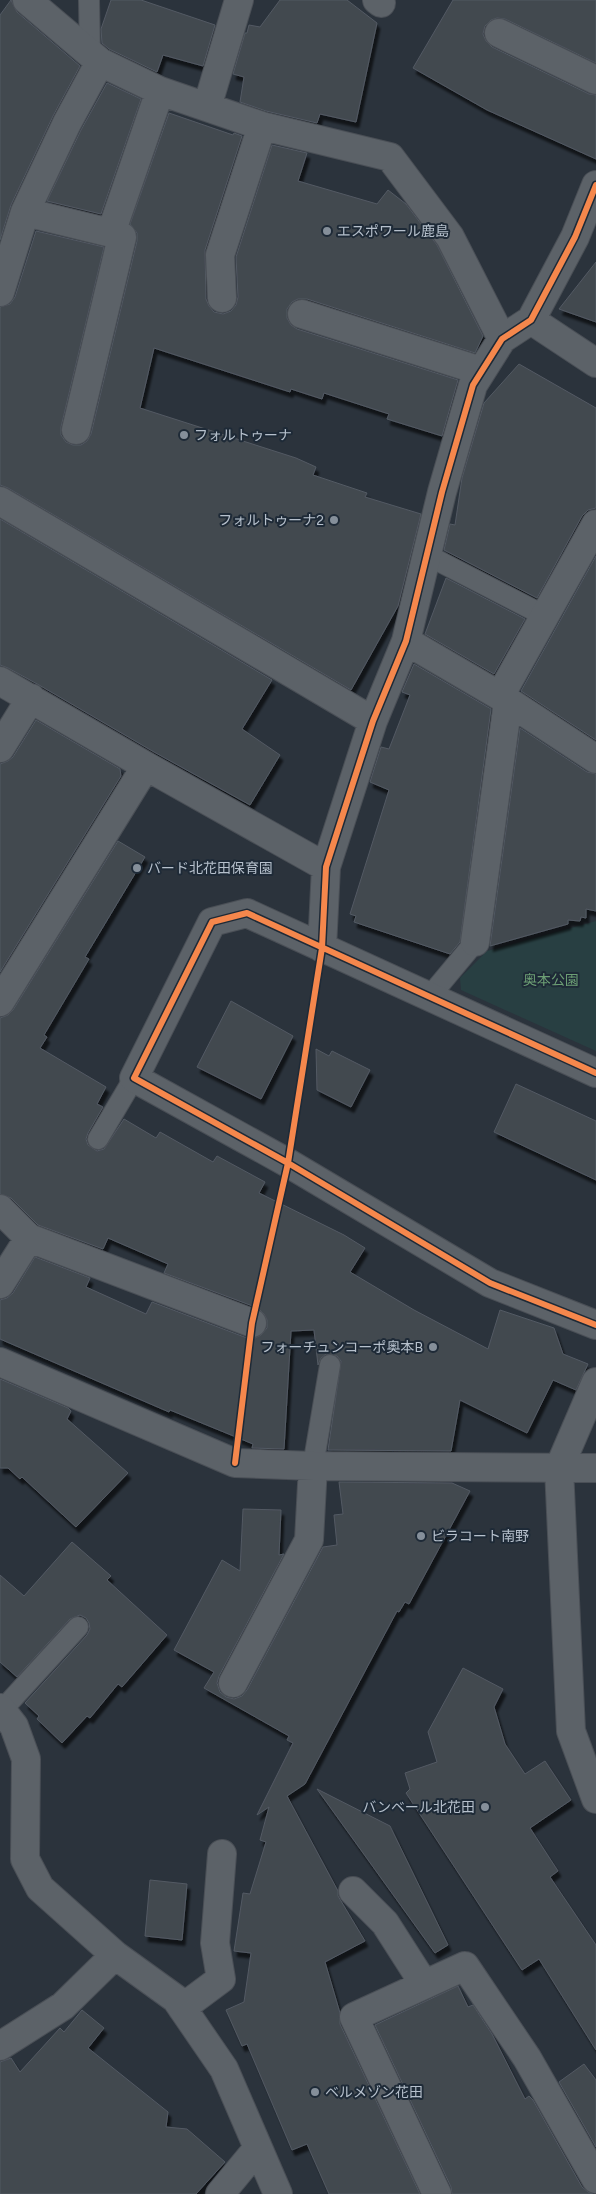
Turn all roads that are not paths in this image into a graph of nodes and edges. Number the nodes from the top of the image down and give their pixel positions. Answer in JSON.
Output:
{"nodes":[{"id":1,"x":27,"y":0,"type":"edge"},
{"id":2,"x":89,"y":0,"type":"edge"},
{"id":3,"x":239,"y":0,"type":"edge"},
{"id":4,"x":499,"y":34,"type":"dead end"},
{"id":5,"x":95,"y":58,"type":"junction"},
{"id":6,"x":596,"y":80,"type":"edge"},
{"id":7,"x":160,"y":91,"type":"junction"},
{"id":8,"x":207,"y":107,"type":"junction"},
{"id":9,"x":262,"y":126,"type":"junction"},
{"id":10,"x":596,"y":185,"type":"edge"},
{"id":11,"x":25,"y":212,"type":"junction"},
{"id":12,"x":111,"y":232,"type":"junction"},
{"id":13,"x":2,"y":278,"type":"edge"},
{"id":14,"x":222,"y":298,"type":"dead end"},
{"id":15,"x":302,"y":314,"type":"dead end"},
{"id":16,"x":531,"y":320,"type":"junction"},
{"id":17,"x":502,"y":339,"type":"junction"},
{"id":18,"x":596,"y":363,"type":"edge"},
{"id":19,"x":481,"y":372,"type":"junction"},
{"id":20,"x":76,"y":430,"type":"dead end"},
{"id":21,"x":0,"y":501,"type":"edge"},
{"id":22,"x":596,"y":524,"type":"edge"},
{"id":23,"x":427,"y":555,"type":"junction"},
{"id":24,"x":545,"y":616,"type":"junction"},
{"id":25,"x":406,"y":641,"type":"junction"},
{"id":26,"x":0,"y":681,"type":"edge"},
{"id":27,"x":31,"y":698,"type":"junction"},
{"id":28,"x":504,"y":699,"type":"junction"},
{"id":29,"x":373,"y":722,"type":"junction"},
{"id":30,"x":0,"y":748,"type":"edge"},
{"id":31,"x":596,"y":759,"type":"edge"},
{"id":32,"x":146,"y":766,"type":"junction"},
{"id":33,"x":326,"y":868,"type":"junction"},
{"id":34,"x":475,"y":942,"type":"joint"},
{"id":35,"x":322,"y":948,"type":"junction"},
{"id":36,"x":430,"y":996,"type":"junction"},
{"id":37,"x":0,"y":1002,"type":"edge"},
{"id":38,"x":596,"y":1073,"type":"edge"},
{"id":39,"x":134,"y":1078,"type":"junction"},
{"id":40,"x":98,"y":1139,"type":"dead end"},
{"id":41,"x":0,"y":1209,"type":"edge"},
{"id":42,"x":30,"y":1238,"type":"junction"},
{"id":43,"x":0,"y":1284,"type":"edge"},
{"id":44,"x":252,"y":1323,"type":"road end"},
{"id":45,"x":596,"y":1325,"type":"edge"},
{"id":46,"x":0,"y":1362,"type":"edge"},
{"id":47,"x":330,"y":1365,"type":"dead end"},
{"id":48,"x":596,"y":1382,"type":"edge"},
{"id":49,"x":313,"y":1466,"type":"junction"},
{"id":50,"x":559,"y":1468,"type":"junction"},
{"id":51,"x":596,"y":1468,"type":"edge"},
{"id":52,"x":78,"y":1627,"type":"dead end"},
{"id":53,"x":233,"y":1683,"type":"dead end"},
{"id":54,"x":1,"y":1709,"type":"edge"},
{"id":55,"x":596,"y":1799,"type":"edge"},
{"id":56,"x":222,"y":1854,"type":"dead end"},
{"id":57,"x":353,"y":1891,"type":"dead end"},
{"id":58,"x":115,"y":1955,"type":"junction"},
{"id":59,"x":424,"y":1984,"type":"junction"},
{"id":60,"x":182,"y":2008,"type":"junction"},
{"id":61,"x":0,"y":2046,"type":"edge"},
{"id":62,"x":258,"y":2148,"type":"junction"},
{"id":63,"x":596,"y":2178,"type":"edge"},
{"id":64,"x":220,"y":2194,"type":"edge"},
{"id":65,"x":278,"y":2194,"type":"edge"},
{"id":66,"x":437,"y":2194,"type":"edge"}],
"edges":[{"from":1,"to":5,"type":"street"},
{"from":2,"to":5,"type":"lane"},
{"from":3,"to":8,"type":"street"},
{"from":4,"to":6,"type":"street"},
{"from":5,"to":7,"type":"street"},
{"from":5,"to":11,"type":"street"},
{"from":7,"to":8,"type":"street"},
{"from":7,"to":12,"type":"street"},
{"from":8,"to":9,"type":"street"},
{"from":9,"to":14,"type":"street"},
{"from":9,"to":17,"type":"street"},
{"from":10,"to":16,"type":"street"},
{"from":11,"to":12,"type":"street"},
{"from":11,"to":13,"type":"street"},
{"from":12,"to":20,"type":"street"},
{"from":15,"to":19,"type":"street"},
{"from":16,"to":17,"type":"street"},
{"from":16,"to":18,"type":"street"},
{"from":17,"to":19,"type":"street"},
{"from":19,"to":23,"type":"street"},
{"from":21,"to":29,"type":"street"},
{"from":22,"to":24,"type":"street"},
{"from":23,"to":24,"type":"lane"},
{"from":23,"to":25,"type":"street"},
{"from":24,"to":28,"type":"street"},
{"from":25,"to":28,"type":"street"},
{"from":25,"to":29,"type":"street"},
{"from":26,"to":27,"type":"street"},
{"from":27,"to":30,"type":"street"},
{"from":27,"to":32,"type":"street"},
{"from":28,"to":31,"type":"street"},
{"from":28,"to":34,"type":"street"},
{"from":29,"to":33,"type":"street"},
{"from":32,"to":33,"type":"street"},
{"from":32,"to":37,"type":"street"},
{"from":33,"to":35,"type":"street"},
{"from":34,"to":36,"type":"lane"},
{"from":35,"to":36,"type":"street"},
{"from":35,"to":39,"type":"street"},
{"from":36,"to":38,"type":"street"},
{"from":39,"to":40,"type":"lane"},
{"from":39,"to":45,"type":"street"},
{"from":41,"to":42,"type":"street"},
{"from":42,"to":43,"type":"street"},
{"from":42,"to":44,"type":"street"},
{"from":46,"to":49,"type":"street"},
{"from":47,"to":49,"type":"lane"},
{"from":48,"to":50,"type":"street"},
{"from":49,"to":50,"type":"street"},
{"from":49,"to":53,"type":"street"},
{"from":50,"to":51,"type":"street"},
{"from":50,"to":55,"type":"street"},
{"from":52,"to":54,"type":"lane"},
{"from":54,"to":58,"type":"street"},
{"from":56,"to":60,"type":"street"},
{"from":57,"to":59,"type":"street"},
{"from":58,"to":60,"type":"street"},
{"from":58,"to":61,"type":"street"},
{"from":59,"to":63,"type":"street"},
{"from":59,"to":66,"type":"street"},
{"from":60,"to":62,"type":"street"},
{"from":62,"to":64,"type":"street"},
{"from":62,"to":65,"type":"street"}]}
